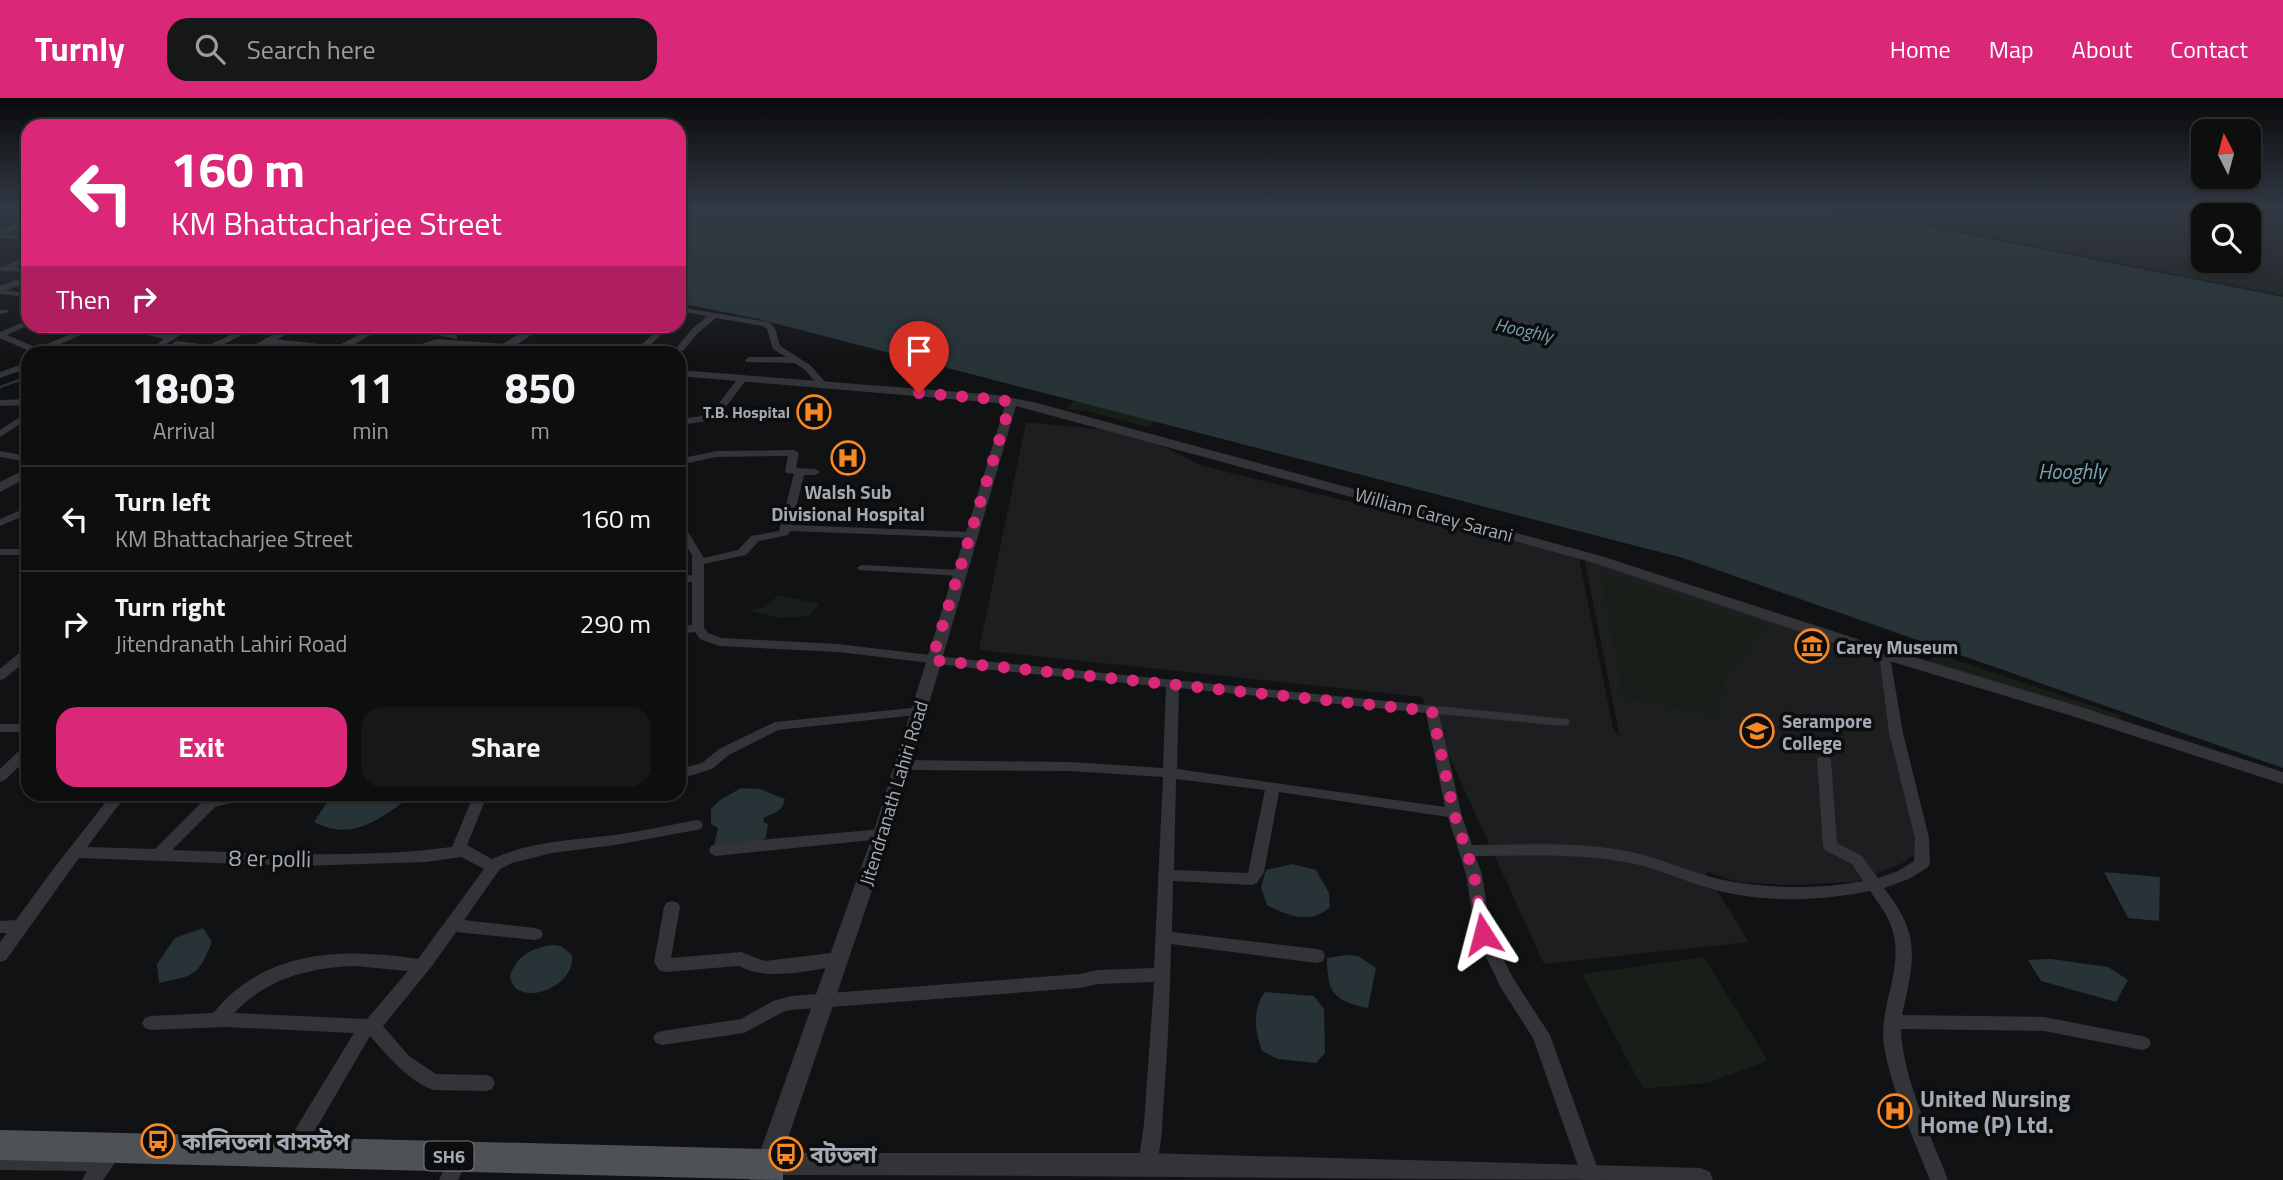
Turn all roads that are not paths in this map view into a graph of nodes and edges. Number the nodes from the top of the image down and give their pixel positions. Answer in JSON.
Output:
{"nodes":[{"id":1,"x":21,"y":260,"type":"edge"},
{"id":2,"x":3,"y":269,"type":"edge"},
{"id":3,"x":21,"y":270,"type":"edge"},
{"id":4,"x":21,"y":281,"type":"edge"},
{"id":5,"x":0,"y":291,"type":"edge"},
{"id":6,"x":21,"y":294,"type":"edge"},
{"id":7,"x":686,"y":312,"type":"edge"},
{"id":8,"x":714,"y":316,"type":"junction"},
{"id":9,"x":21,"y":325,"type":"edge"},
{"id":10,"x":81,"y":333,"type":"edge"},
{"id":11,"x":150,"y":333,"type":"edge"},
{"id":12,"x":182,"y":333,"type":"edge"},
{"id":13,"x":239,"y":333,"type":"edge"},
{"id":14,"x":281,"y":333,"type":"edge"},
{"id":15,"x":369,"y":333,"type":"edge"},
{"id":16,"x":437,"y":333,"type":"edge"},
{"id":17,"x":528,"y":333,"type":"edge"},
{"id":18,"x":658,"y":333,"type":"edge"},
{"id":19,"x":0,"y":335,"type":"edge"},
{"id":20,"x":173,"y":341,"type":"junction"},
{"id":21,"x":266,"y":341,"type":"junction"},
{"id":22,"x":470,"y":344,"type":"junction"},
{"id":23,"x":26,"y":346,"type":"edge"},
{"id":24,"x":53,"y":346,"type":"edge"},
{"id":25,"x":159,"y":346,"type":"dead end"},
{"id":26,"x":202,"y":346,"type":"edge"},
{"id":27,"x":210,"y":346,"type":"edge"},
{"id":28,"x":256,"y":346,"type":"edge"},
{"id":29,"x":300,"y":346,"type":"edge"},
{"id":30,"x":344,"y":346,"type":"edge"},
{"id":31,"x":419,"y":346,"type":"edge"},
{"id":32,"x":488,"y":346,"type":"edge"},
{"id":33,"x":508,"y":346,"type":"edge"},
{"id":34,"x":644,"y":346,"type":"edge"},
{"id":35,"x":683,"y":346,"type":"edge"},
{"id":36,"x":749,"y":360,"type":"dead end"},
{"id":37,"x":795,"y":360,"type":"junction"},
{"id":38,"x":21,"y":368,"type":"edge"},
{"id":39,"x":686,"y":374,"type":"edge"},
{"id":40,"x":0,"y":375,"type":"edge"},
{"id":41,"x":742,"y":379,"type":"junction"},
{"id":42,"x":824,"y":385,"type":"junction"},
{"id":43,"x":0,"y":402,"type":"edge"},
{"id":44,"x":21,"y":402,"type":"edge"},
{"id":45,"x":1009,"y":402,"type":"junction"},
{"id":46,"x":21,"y":420,"type":"edge"},
{"id":47,"x":686,"y":421,"type":"edge"},
{"id":48,"x":0,"y":434,"type":"edge"},
{"id":49,"x":0,"y":454,"type":"edge"},
{"id":50,"x":21,"y":458,"type":"edge"},
{"id":51,"x":686,"y":460,"type":"edge"},
{"id":52,"x":800,"y":472,"type":"junction"},
{"id":53,"x":815,"y":472,"type":"dead end"},
{"id":54,"x":21,"y":477,"type":"edge"},
{"id":55,"x":0,"y":488,"type":"edge"},
{"id":56,"x":21,"y":513,"type":"edge"},
{"id":57,"x":0,"y":523,"type":"edge"},
{"id":58,"x":786,"y":528,"type":"junction"},
{"id":59,"x":972,"y":535,"type":"junction"},
{"id":60,"x":686,"y":536,"type":"edge"},
{"id":61,"x":0,"y":552,"type":"edge"},
{"id":62,"x":21,"y":552,"type":"edge"},
{"id":63,"x":699,"y":562,"type":"junction"},
{"id":64,"x":863,"y":568,"type":"dead end"},
{"id":65,"x":960,"y":573,"type":"junction"},
{"id":66,"x":698,"y":578,"type":"junction"},
{"id":67,"x":686,"y":579,"type":"edge"},
{"id":68,"x":698,"y":628,"type":"junction"},
{"id":69,"x":686,"y":629,"type":"edge"},
{"id":70,"x":1885,"y":654,"type":"junction"},
{"id":71,"x":21,"y":658,"type":"edge"},
{"id":72,"x":932,"y":660,"type":"junction"},
{"id":73,"x":0,"y":677,"type":"edge"},
{"id":74,"x":1173,"y":684,"type":"junction"},
{"id":75,"x":921,"y":711,"type":"junction"},
{"id":76,"x":1432,"y":711,"type":"junction"},
{"id":77,"x":1563,"y":722,"type":"dead end"},
{"id":78,"x":0,"y":728,"type":"edge"},
{"id":79,"x":21,"y":728,"type":"edge"},
{"id":80,"x":21,"y":757,"type":"edge"},
{"id":81,"x":1824,"y":760,"type":"dead end"},
{"id":82,"x":904,"y":765,"type":"junction"},
{"id":83,"x":686,"y":772,"type":"edge"},
{"id":84,"x":1169,"y":773,"type":"junction"},
{"id":85,"x":0,"y":777,"type":"edge"},
{"id":86,"x":2283,"y":778,"type":"edge"},
{"id":87,"x":1273,"y":787,"type":"junction"},
{"id":88,"x":115,"y":801,"type":"edge"},
{"id":89,"x":218,"y":801,"type":"edge"},
{"id":90,"x":478,"y":801,"type":"edge"},
{"id":91,"x":1454,"y":813,"type":"junction"},
{"id":92,"x":696,"y":825,"type":"dead end"},
{"id":93,"x":882,"y":834,"type":"junction"},
{"id":94,"x":716,"y":850,"type":"dead end"},
{"id":95,"x":1467,"y":850,"type":"junction"},
{"id":96,"x":463,"y":851,"type":"junction"},
{"id":97,"x":76,"y":852,"type":"junction"},
{"id":98,"x":158,"y":855,"type":"junction"},
{"id":99,"x":492,"y":866,"type":"junction"},
{"id":100,"x":1165,"y":875,"type":"junction"},
{"id":101,"x":1875,"y":886,"type":"junction"},
{"id":102,"x":671,"y":907,"type":"dead end"},
{"id":103,"x":453,"y":925,"type":"junction"},
{"id":104,"x":21,"y":926,"type":"junction"},
{"id":105,"x":0,"y":927,"type":"edge"},
{"id":106,"x":535,"y":934,"type":"dead end"},
{"id":107,"x":1163,"y":937,"type":"junction"},
{"id":108,"x":0,"y":955,"type":"edge"},
{"id":109,"x":1317,"y":956,"type":"dead end"},
{"id":110,"x":840,"y":959,"type":"junction"},
{"id":111,"x":422,"y":966,"type":"junction"},
{"id":112,"x":1161,"y":975,"type":"junction"},
{"id":113,"x":824,"y":1001,"type":"junction"},
{"id":114,"x":217,"y":1020,"type":"junction"},
{"id":115,"x":1892,"y":1022,"type":"junction"},
{"id":116,"x":151,"y":1023,"type":"dead end"},
{"id":117,"x":369,"y":1025,"type":"junction"},
{"id":118,"x":662,"y":1038,"type":"dead end"},
{"id":119,"x":2142,"y":1043,"type":"dead end"},
{"id":120,"x":486,"y":1083,"type":"dead end"},
{"id":121,"x":0,"y":1145,"type":"edge"},
{"id":122,"x":292,"y":1152,"type":"junction"},
{"id":123,"x":110,"y":1156,"type":"junction"},
{"id":124,"x":0,"y":1161,"type":"edge"},
{"id":125,"x":454,"y":1168,"type":"edge"},
{"id":126,"x":1164,"y":1170,"type":"edge"},
{"id":127,"x":765,"y":1175,"type":"edge"},
{"id":128,"x":1592,"y":1178,"type":"junction"},
{"id":129,"x":1532,"y":1179,"type":"edge"},
{"id":130,"x":91,"y":1180,"type":"edge"},
{"id":131,"x":1701,"y":1180,"type":"edge"},
{"id":132,"x":1938,"y":1180,"type":"edge"}],
"edges":[{"from":1,"to":2,"type":"street"},
{"from":2,"to":3,"type":"street"},
{"from":4,"to":5,"type":"street"},
{"from":5,"to":6,"type":"street"},
{"from":7,"to":8,"type":"street"},
{"from":8,"to":35,"type":"street"},
{"from":8,"to":37,"type":"street"},
{"from":9,"to":19,"type":"street"},
{"from":10,"to":24,"type":"street"},
{"from":11,"to":20,"type":"street"},
{"from":12,"to":20,"type":"street"},
{"from":13,"to":27,"type":"street"},
{"from":14,"to":21,"type":"street"},
{"from":15,"to":30,"type":"street"},
{"from":16,"to":22,"type":"street"},
{"from":17,"to":33,"type":"street"},
{"from":18,"to":34,"type":"street"},
{"from":19,"to":23,"type":"street"},
{"from":20,"to":25,"type":"street"},
{"from":20,"to":26,"type":"street"},
{"from":21,"to":28,"type":"street"},
{"from":21,"to":29,"type":"street"},
{"from":22,"to":31,"type":"street"},
{"from":22,"to":32,"type":"street"},
{"from":36,"to":37,"type":"street"},
{"from":37,"to":42,"type":"street"},
{"from":38,"to":40,"type":"street"},
{"from":39,"to":41,"type":"street","name":"William Carey Sarani"},
{"from":41,"to":42,"type":"street","name":"William Carey Sarani"},
{"from":41,"to":47,"type":"street"},
{"from":42,"to":45,"type":"street","name":"William Carey Sarani"},
{"from":43,"to":44,"type":"street"},
{"from":45,"to":59,"type":"street","name":"Jitendranath Lahiri Road"},
{"from":45,"to":70,"type":"street","name":"William Carey Sarani"},
{"from":46,"to":48,"type":"street"},
{"from":49,"to":50,"type":"street"},
{"from":51,"to":52,"type":"street"},
{"from":52,"to":53,"type":"street"},
{"from":52,"to":58,"type":"street"},
{"from":54,"to":55,"type":"street"},
{"from":56,"to":57,"type":"street"},
{"from":58,"to":59,"type":"street"},
{"from":58,"to":63,"type":"street"},
{"from":59,"to":65,"type":"street","name":"Jitendranath Lahiri Road"},
{"from":60,"to":63,"type":"street"},
{"from":61,"to":62,"type":"street"},
{"from":63,"to":66,"type":"street"},
{"from":64,"to":65,"type":"street"},
{"from":65,"to":72,"type":"street","name":"Jitendranath Lahiri Road"},
{"from":66,"to":67,"type":"street"},
{"from":66,"to":68,"type":"street"},
{"from":68,"to":69,"type":"street"},
{"from":68,"to":72,"type":"street"},
{"from":70,"to":86,"type":"street","name":"William Carey Sarani"},
{"from":70,"to":101,"type":"street"},
{"from":71,"to":73,"type":"street"},
{"from":72,"to":74,"type":"street"},
{"from":72,"to":75,"type":"street","name":"Jitendranath Lahiri Road"},
{"from":74,"to":76,"type":"street"},
{"from":74,"to":84,"type":"street"},
{"from":75,"to":82,"type":"street","name":"Jitendranath Lahiri Road"},
{"from":75,"to":83,"type":"street"},
{"from":76,"to":77,"type":"street"},
{"from":76,"to":91,"type":"street"},
{"from":78,"to":79,"type":"street"},
{"from":80,"to":85,"type":"street"},
{"from":81,"to":101,"type":"street"},
{"from":82,"to":84,"type":"street"},
{"from":82,"to":93,"type":"street","name":"Jitendranath Lahiri Road"},
{"from":84,"to":87,"type":"street"},
{"from":84,"to":100,"type":"street"},
{"from":87,"to":91,"type":"street"},
{"from":87,"to":100,"type":"street"},
{"from":88,"to":97,"type":"street"},
{"from":89,"to":98,"type":"street"},
{"from":90,"to":96,"type":"street"},
{"from":91,"to":95,"type":"street"},
{"from":92,"to":99,"type":"street"},
{"from":93,"to":94,"type":"street"},
{"from":93,"to":110,"type":"street","name":"Jitendranath Lahiri Road"},
{"from":95,"to":101,"type":"street"},
{"from":95,"to":128,"type":"street"},
{"from":96,"to":98,"type":"street","name":"8 er polli"},
{"from":96,"to":99,"type":"street"},
{"from":97,"to":98,"type":"street","name":"8 er polli"},
{"from":97,"to":104,"type":"street"},
{"from":99,"to":103,"type":"street"},
{"from":100,"to":107,"type":"street"},
{"from":101,"to":115,"type":"street"},
{"from":102,"to":110,"type":"street"},
{"from":103,"to":106,"type":"street"},
{"from":103,"to":111,"type":"street"},
{"from":104,"to":105,"type":"street"},
{"from":104,"to":108,"type":"street"},
{"from":107,"to":109,"type":"street"},
{"from":107,"to":112,"type":"street"},
{"from":110,"to":113,"type":"street","name":"Jitendranath Lahiri Road"},
{"from":111,"to":114,"type":"street"},
{"from":111,"to":117,"type":"street"},
{"from":112,"to":113,"type":"street"},
{"from":112,"to":126,"type":"street"},
{"from":113,"to":118,"type":"street"},
{"from":113,"to":127,"type":"street","name":"Jitendranath Lahiri Road"},
{"from":114,"to":116,"type":"street"},
{"from":114,"to":117,"type":"street"},
{"from":115,"to":119,"type":"street"},
{"from":115,"to":132,"type":"street"},
{"from":117,"to":120,"type":"street"},
{"from":117,"to":122,"type":"street"},
{"from":121,"to":123,"type":"main road","number":"SH6"},
{"from":122,"to":123,"type":"main road","number":"SH6"},
{"from":122,"to":125,"type":"main road","number":"SH6"},
{"from":123,"to":124,"type":"street"},
{"from":123,"to":130,"type":"street"},
{"from":125,"to":127,"type":"main road","number":"SH6"},
{"from":126,"to":127,"type":"street"},
{"from":126,"to":129,"type":"street"},
{"from":128,"to":129,"type":"street"},
{"from":128,"to":131,"type":"street"}]}
